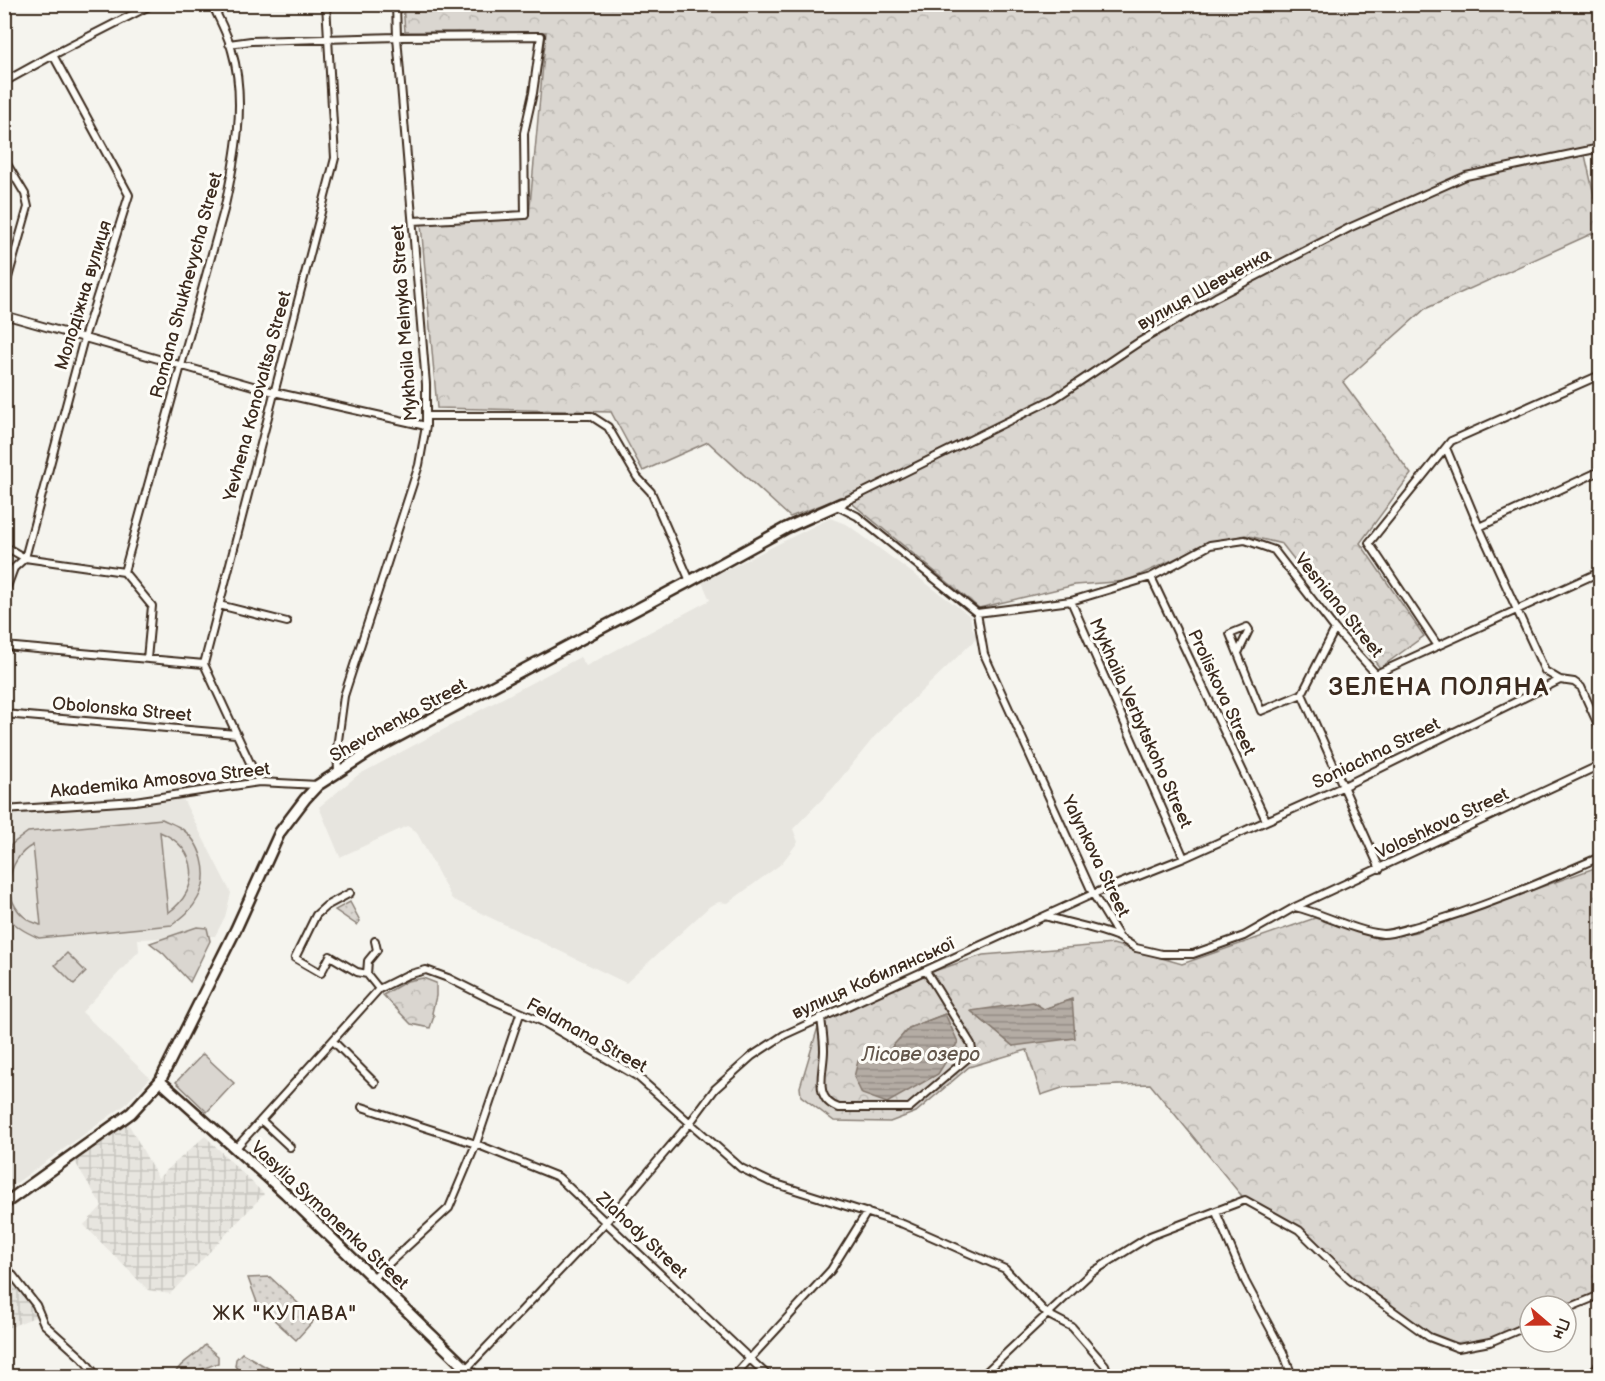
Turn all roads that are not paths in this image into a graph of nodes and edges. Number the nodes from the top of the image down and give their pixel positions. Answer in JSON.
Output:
{"nodes":[{"id":1,"x":153,"y":4,"type":"edge"},
{"id":2,"x":212,"y":4,"type":"edge"},
{"id":3,"x":326,"y":4,"type":"edge"},
{"id":4,"x":396,"y":4,"type":"edge"},
{"id":5,"x":397,"y":37,"type":"junction"},
{"id":6,"x":328,"y":39,"type":"junction"},
{"id":7,"x":230,"y":44,"type":"junction"},
{"id":8,"x":53,"y":55,"type":"junction"},
{"id":9,"x":4,"y":82,"type":"edge"},
{"id":10,"x":1600,"y":148,"type":"edge"},
{"id":11,"x":4,"y":159,"type":"edge"},
{"id":12,"x":413,"y":221,"type":"junction"},
{"id":13,"x":4,"y":292,"type":"edge"},
{"id":14,"x":4,"y":315,"type":"edge"},
{"id":15,"x":84,"y":338,"type":"junction"},
{"id":16,"x":181,"y":364,"type":"junction"},
{"id":17,"x":1600,"y":375,"type":"edge"},
{"id":18,"x":274,"y":392,"type":"junction"},
{"id":19,"x":427,"y":416,"type":"junction"},
{"id":20,"x":426,"y":426,"type":"junction"},
{"id":21,"x":1446,"y":448,"type":"junction"},
{"id":22,"x":1600,"y":471,"type":"edge"},
{"id":23,"x":839,"y":505,"type":"junction"},
{"id":24,"x":1479,"y":527,"type":"junction"},
{"id":25,"x":4,"y":546,"type":"edge"},
{"id":26,"x":25,"y":558,"type":"junction"},
{"id":27,"x":124,"y":572,"type":"junction"},
{"id":28,"x":1600,"y":572,"type":"edge"},
{"id":29,"x":1151,"y":577,"type":"junction"},
{"id":30,"x":690,"y":580,"type":"junction"},
{"id":31,"x":4,"y":596,"type":"edge"},
{"id":32,"x":1071,"y":601,"type":"junction"},
{"id":33,"x":219,"y":605,"type":"junction"},
{"id":34,"x":1518,"y":610,"type":"junction"},
{"id":35,"x":977,"y":613,"type":"junction"},
{"id":36,"x":287,"y":622,"type":"dead end"},
{"id":37,"x":1335,"y":629,"type":"junction"},
{"id":38,"x":4,"y":646,"type":"edge"},
{"id":39,"x":1438,"y":646,"type":"junction"},
{"id":40,"x":1238,"y":653,"type":"dead end"},
{"id":41,"x":147,"y":659,"type":"junction"},
{"id":42,"x":204,"y":664,"type":"junction"},
{"id":43,"x":1560,"y":680,"type":"junction"},
{"id":44,"x":1302,"y":694,"type":"junction"},
{"id":45,"x":4,"y":714,"type":"edge"},
{"id":46,"x":1600,"y":729,"type":"edge"},
{"id":47,"x":236,"y":734,"type":"junction"},
{"id":48,"x":1600,"y":765,"type":"edge"},
{"id":49,"x":338,"y":771,"type":"junction"},
{"id":50,"x":259,"y":782,"type":"junction"},
{"id":51,"x":318,"y":785,"type":"junction"},
{"id":52,"x":1342,"y":787,"type":"junction"},
{"id":53,"x":4,"y":810,"type":"edge"},
{"id":54,"x":1266,"y":820,"type":"junction"},
{"id":55,"x":1600,"y":857,"type":"edge"},
{"id":56,"x":1184,"y":858,"type":"junction"},
{"id":57,"x":1380,"y":869,"type":"junction"},
{"id":58,"x":350,"y":893,"type":"dead end"},
{"id":59,"x":1093,"y":894,"type":"junction"},
{"id":60,"x":1295,"y":907,"type":"junction"},
{"id":61,"x":1044,"y":916,"type":"junction"},
{"id":62,"x":1120,"y":938,"type":"junction"},
{"id":63,"x":375,"y":941,"type":"dead end"},
{"id":64,"x":926,"y":971,"type":"junction"},
{"id":65,"x":367,"y":974,"type":"junction"},
{"id":66,"x":380,"y":989,"type":"junction"},
{"id":67,"x":520,"y":1014,"type":"junction"},
{"id":68,"x":821,"y":1017,"type":"junction"},
{"id":69,"x":333,"y":1041,"type":"junction"},
{"id":70,"x":160,"y":1081,"type":"junction"},
{"id":71,"x":375,"y":1083,"type":"dead end"},
{"id":72,"x":362,"y":1107,"type":"dead end"},
{"id":73,"x":261,"y":1120,"type":"junction"},
{"id":74,"x":689,"y":1124,"type":"junction"},
{"id":75,"x":476,"y":1144,"type":"junction"},
{"id":76,"x":290,"y":1147,"type":"dead end"},
{"id":77,"x":235,"y":1149,"type":"junction"},
{"id":78,"x":4,"y":1204,"type":"edge"},
{"id":79,"x":867,"y":1212,"type":"junction"},
{"id":80,"x":1216,"y":1212,"type":"junction"},
{"id":81,"x":606,"y":1222,"type":"junction"},
{"id":82,"x":4,"y":1264,"type":"edge"},
{"id":83,"x":374,"y":1277,"type":"junction"},
{"id":84,"x":1600,"y":1294,"type":"edge"},
{"id":85,"x":1578,"y":1304,"type":"edge"},
{"id":86,"x":1047,"y":1314,"type":"junction"},
{"id":87,"x":1518,"y":1330,"type":"edge"},
{"id":88,"x":751,"y":1359,"type":"junction"},
{"id":89,"x":1600,"y":1364,"type":"edge"},
{"id":90,"x":470,"y":1374,"type":"edge"},
{"id":91,"x":97,"y":1377,"type":"edge"},
{"id":92,"x":734,"y":1377,"type":"edge"},
{"id":93,"x":768,"y":1377,"type":"edge"},
{"id":94,"x":982,"y":1377,"type":"edge"},
{"id":95,"x":1108,"y":1377,"type":"edge"},
{"id":96,"x":1292,"y":1377,"type":"edge"},
{"id":97,"x":1588,"y":1377,"type":"edge"}],
"edges":[{"from":1,"to":8,"type":"street"},
{"from":2,"to":7,"type":"street","name":"Romana Shukhevycha Street"},
{"from":3,"to":6,"type":"street","name":"Yevhena Konovaltsa Street"},
{"from":4,"to":5,"type":"street","name":"Mykhaila Melnyka Street"},
{"from":5,"to":6,"type":"street"},
{"from":5,"to":12,"type":"street","name":"Mykhaila Melnyka Street"},
{"from":5,"to":12,"type":"street"},
{"from":6,"to":7,"type":"street"},
{"from":6,"to":18,"type":"street","name":"Yevhena Konovaltsa Street"},
{"from":7,"to":16,"type":"street","name":"Romana Shukhevycha Street"},
{"from":8,"to":9,"type":"street"},
{"from":8,"to":15,"type":"street","name":"Молодіжна вулиця"},
{"from":10,"to":23,"type":"street","name":"вулиця Шевченка"},
{"from":11,"to":13,"type":"street"},
{"from":12,"to":19,"type":"street","name":"Mykhaila Melnyka Street"},
{"from":14,"to":15,"type":"street"},
{"from":15,"to":16,"type":"street"},
{"from":15,"to":26,"type":"street","name":"Молодіжна вулиця"},
{"from":16,"to":18,"type":"street"},
{"from":16,"to":27,"type":"street","name":"Romana Shukhevycha Street"},
{"from":17,"to":21,"type":"street"},
{"from":18,"to":20,"type":"street"},
{"from":18,"to":33,"type":"street","name":"Yevhena Konovaltsa Street"},
{"from":19,"to":20,"type":"street","name":"Mykhaila Melnyka Street"},
{"from":19,"to":30,"type":"street"},
{"from":20,"to":49,"type":"street","name":"Mykhaila Melnyka Street"},
{"from":21,"to":24,"type":"street"},
{"from":21,"to":39,"type":"street"},
{"from":22,"to":24,"type":"street"},
{"from":23,"to":30,"type":"street","name":"Shevchenka Street"},
{"from":23,"to":35,"type":"street"},
{"from":24,"to":34,"type":"street"},
{"from":25,"to":26,"type":"street"},
{"from":26,"to":27,"type":"street"},
{"from":26,"to":31,"type":"street","name":"Молодіжна вулиця"},
{"from":27,"to":41,"type":"street"},
{"from":28,"to":34,"type":"street","name":"Vesniana Street"},
{"from":29,"to":32,"type":"street","name":"Vesniana Street"},
{"from":29,"to":37,"type":"street","name":"Vesniana Street"},
{"from":29,"to":54,"type":"street","name":"Proliskova Street"},
{"from":30,"to":49,"type":"street","name":"Shevchenka Street"},
{"from":32,"to":35,"type":"street","name":"Vesniana Street"},
{"from":32,"to":56,"type":"street","name":"Mykhaila Verbytskoho Street"},
{"from":33,"to":36,"type":"street"},
{"from":33,"to":42,"type":"street","name":"Yevhena Konovaltsa Street"},
{"from":34,"to":39,"type":"street","name":"Vesniana Street"},
{"from":34,"to":43,"type":"street"},
{"from":35,"to":59,"type":"street","name":"Yalynkova Street"},
{"from":37,"to":39,"type":"street","name":"Vesniana Street"},
{"from":37,"to":44,"type":"street"},
{"from":38,"to":41,"type":"street"},
{"from":40,"to":44,"type":"street"},
{"from":41,"to":42,"type":"street"},
{"from":42,"to":47,"type":"street"},
{"from":43,"to":46,"type":"street"},
{"from":43,"to":52,"type":"street","name":"Soniachna Street"},
{"from":44,"to":52,"type":"street"},
{"from":45,"to":47,"type":"street","name":"Obolonska Street"},
{"from":47,"to":50,"type":"street"},
{"from":48,"to":57,"type":"street","name":"Voloshkova Street"},
{"from":49,"to":51,"type":"street","name":"Shevchenka Street"},
{"from":50,"to":51,"type":"street","name":"Akademika Amosova Street"},
{"from":50,"to":53,"type":"street","name":"Akademika Amosova Street"},
{"from":51,"to":70,"type":"street","name":"Shevchenka Street"},
{"from":52,"to":54,"type":"street","name":"Soniachna Street"},
{"from":52,"to":57,"type":"street"},
{"from":54,"to":56,"type":"street","name":"Soniachna Street"},
{"from":55,"to":60,"type":"street"},
{"from":56,"to":59,"type":"street","name":"Soniachna Street"},
{"from":57,"to":60,"type":"street","name":"Voloshkova Street"},
{"from":58,"to":65,"type":"street"},
{"from":59,"to":61,"type":"street","name":"вулиця Кобилянської"},
{"from":59,"to":62,"type":"street","name":"Yalynkova Street"},
{"from":60,"to":62,"type":"street","name":"Yalynkova Street"},
{"from":61,"to":62,"type":"street"},
{"from":61,"to":64,"type":"street","name":"вулиця Кобилянської"},
{"from":63,"to":65,"type":"street"},
{"from":64,"to":68,"type":"street","name":"вулиця Кобилянської"},
{"from":64,"to":68,"type":"street"},
{"from":65,"to":66,"type":"street"},
{"from":66,"to":67,"type":"street","name":"Feldmana Street"},
{"from":66,"to":69,"type":"street","name":"Feldmana Street"},
{"from":67,"to":74,"type":"street","name":"Feldmana Street"},
{"from":67,"to":75,"type":"street"},
{"from":68,"to":74,"type":"street","name":"вулиця Кобилянської"},
{"from":69,"to":71,"type":"street"},
{"from":69,"to":73,"type":"street","name":"Feldmana Street"},
{"from":70,"to":77,"type":"street","name":"Vasylia Symonenka Street"},
{"from":70,"to":78,"type":"street","name":"Shevchenka Street"},
{"from":72,"to":75,"type":"street","name":"Zlahody Street"},
{"from":73,"to":76,"type":"street"},
{"from":73,"to":77,"type":"street","name":"Feldmana Street"},
{"from":74,"to":79,"type":"street","name":"Feldmana Street"},
{"from":74,"to":81,"type":"street","name":"вулиця Кобилянської"},
{"from":75,"to":81,"type":"street","name":"Zlahody Street"},
{"from":75,"to":83,"type":"street"},
{"from":77,"to":83,"type":"street","name":"Vasylia Symonenka Street"},
{"from":79,"to":86,"type":"street","name":"Feldmana Street"},
{"from":79,"to":88,"type":"street"},
{"from":80,"to":86,"type":"street"},
{"from":80,"to":87,"type":"street"},
{"from":80,"to":96,"type":"street"},
{"from":81,"to":88,"type":"street","name":"Zlahody Street"},
{"from":81,"to":90,"type":"street","name":"вулиця Кобилянської"},
{"from":82,"to":91,"type":"street"},
{"from":83,"to":90,"type":"street","name":"Vasylia Symonenka Street"},
{"from":84,"to":85,"type":"street"},
{"from":86,"to":94,"type":"street"},
{"from":86,"to":95,"type":"street","name":"Feldmana Street"},
{"from":88,"to":92,"type":"street"},
{"from":88,"to":93,"type":"street","name":"Zlahody Street"},
{"from":89,"to":97,"type":"street"}]}
